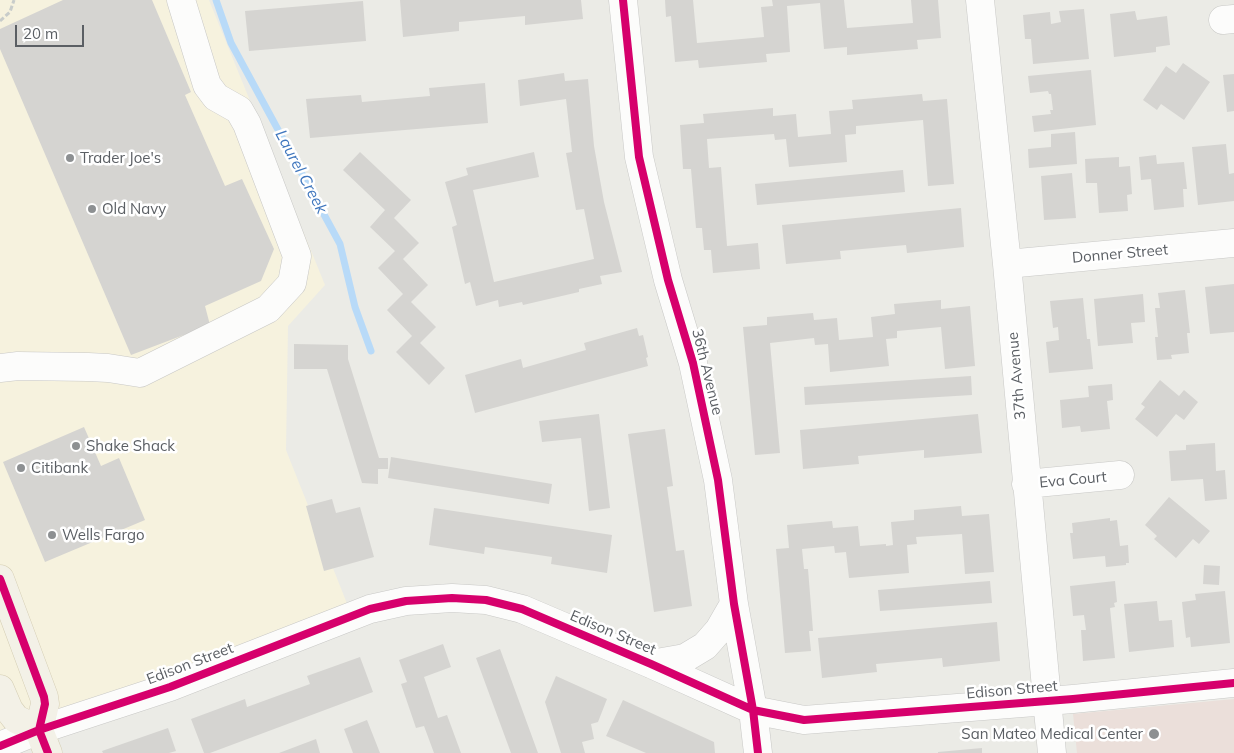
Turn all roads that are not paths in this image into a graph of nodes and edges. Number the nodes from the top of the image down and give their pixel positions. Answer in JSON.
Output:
{"nodes":[{"id":1,"x":182,"y":0,"type":"edge"},
{"id":2,"x":623,"y":0,"type":"edge"},
{"id":3,"x":980,"y":0,"type":"edge"},
{"id":4,"x":1234,"y":243,"type":"edge"},
{"id":5,"x":1007,"y":264,"type":"junction"},
{"id":6,"x":0,"y":368,"type":"edge"},
{"id":7,"x":1120,"y":475,"type":"dead end"},
{"id":8,"x":1026,"y":484,"type":"junction"},
{"id":9,"x":0,"y":579,"type":"edge"},
{"id":10,"x":734,"y":604,"type":"junction"},
{"id":11,"x":651,"y":664,"type":"junction"},
{"id":12,"x":1234,"y":683,"type":"edge"},
{"id":13,"x":0,"y":690,"type":"edge"},
{"id":14,"x":1046,"y":701,"type":"junction"},
{"id":15,"x":753,"y":710,"type":"junction"},
{"id":16,"x":43,"y":742,"type":"edge"},
{"id":17,"x":0,"y":746,"type":"edge"},
{"id":18,"x":758,"y":753,"type":"edge"},
{"id":19,"x":1052,"y":753,"type":"edge"}],
"edges":[{"from":1,"to":6,"type":"street"},
{"from":2,"to":10,"type":"street","name":"36th Avenue"},
{"from":3,"to":5,"type":"street","name":"37th Avenue"},
{"from":4,"to":5,"type":"street","name":"Donner Street"},
{"from":5,"to":8,"type":"street","name":"37th Avenue"},
{"from":7,"to":8,"type":"street","name":"Eva Court"},
{"from":8,"to":14,"type":"street","name":"37th Avenue"},
{"from":9,"to":16,"type":"main road"},
{"from":10,"to":11,"type":"street"},
{"from":10,"to":15,"type":"street","name":"36th Avenue"},
{"from":11,"to":15,"type":"street","name":"Edison Street"},
{"from":11,"to":16,"type":"street","name":"Edison Street"},
{"from":12,"to":14,"type":"street","name":"Edison Street"},
{"from":13,"to":16,"type":"main road"},
{"from":14,"to":15,"type":"street","name":"Edison Street"},
{"from":14,"to":19,"type":"street","name":"37th Avenue"},
{"from":15,"to":18,"type":"street","name":"36th Avenue"},
{"from":16,"to":17,"type":"street","name":"Edison Street"}]}
